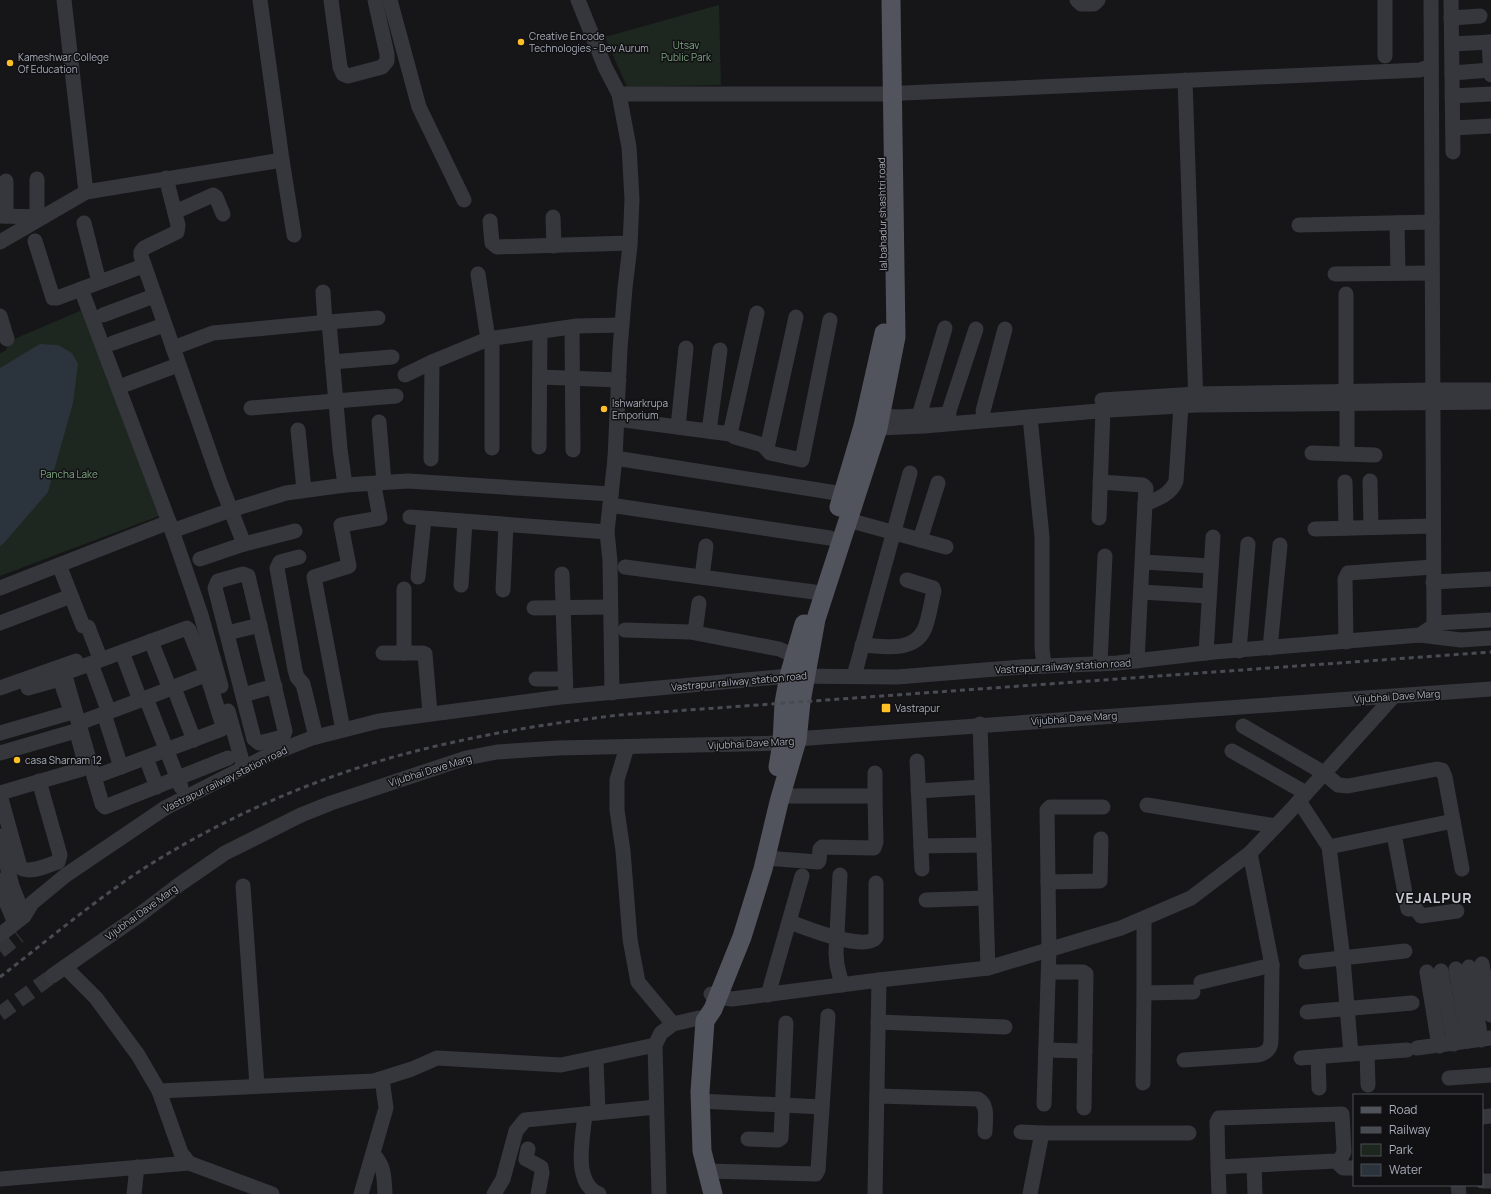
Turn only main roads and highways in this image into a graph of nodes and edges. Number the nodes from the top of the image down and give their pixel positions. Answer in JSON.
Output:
{"nodes":[{"id":1,"x":879,"y":0,"type":"edge"},
{"id":2,"x":891,"y":0,"type":"edge"},
{"id":3,"x":886,"y":94,"type":"junction"},
{"id":4,"x":872,"y":422,"type":"junction"},
{"id":5,"x":797,"y":675,"type":"junction"},
{"id":6,"x":790,"y":742,"type":"junction"},
{"id":7,"x":714,"y":996,"type":"junction"},
{"id":8,"x":706,"y":1194,"type":"edge"},
{"id":9,"x":713,"y":1194,"type":"edge"}],
"edges":[{"from":1,"to":3,"type":"main road","name":"lal bahadur shashtri road"},
{"from":2,"to":3,"type":"main road"},
{"from":3,"to":4,"type":"main road","name":"lal bahadur shashtri road"},
{"from":4,"to":5,"type":"main road"},
{"from":4,"to":5,"type":"main road"},
{"from":5,"to":6,"type":"main road"},
{"from":6,"to":7,"type":"main road"},
{"from":6,"to":7,"type":"main road"},
{"from":7,"to":8,"type":"main road"},
{"from":7,"to":9,"type":"main road"}]}
